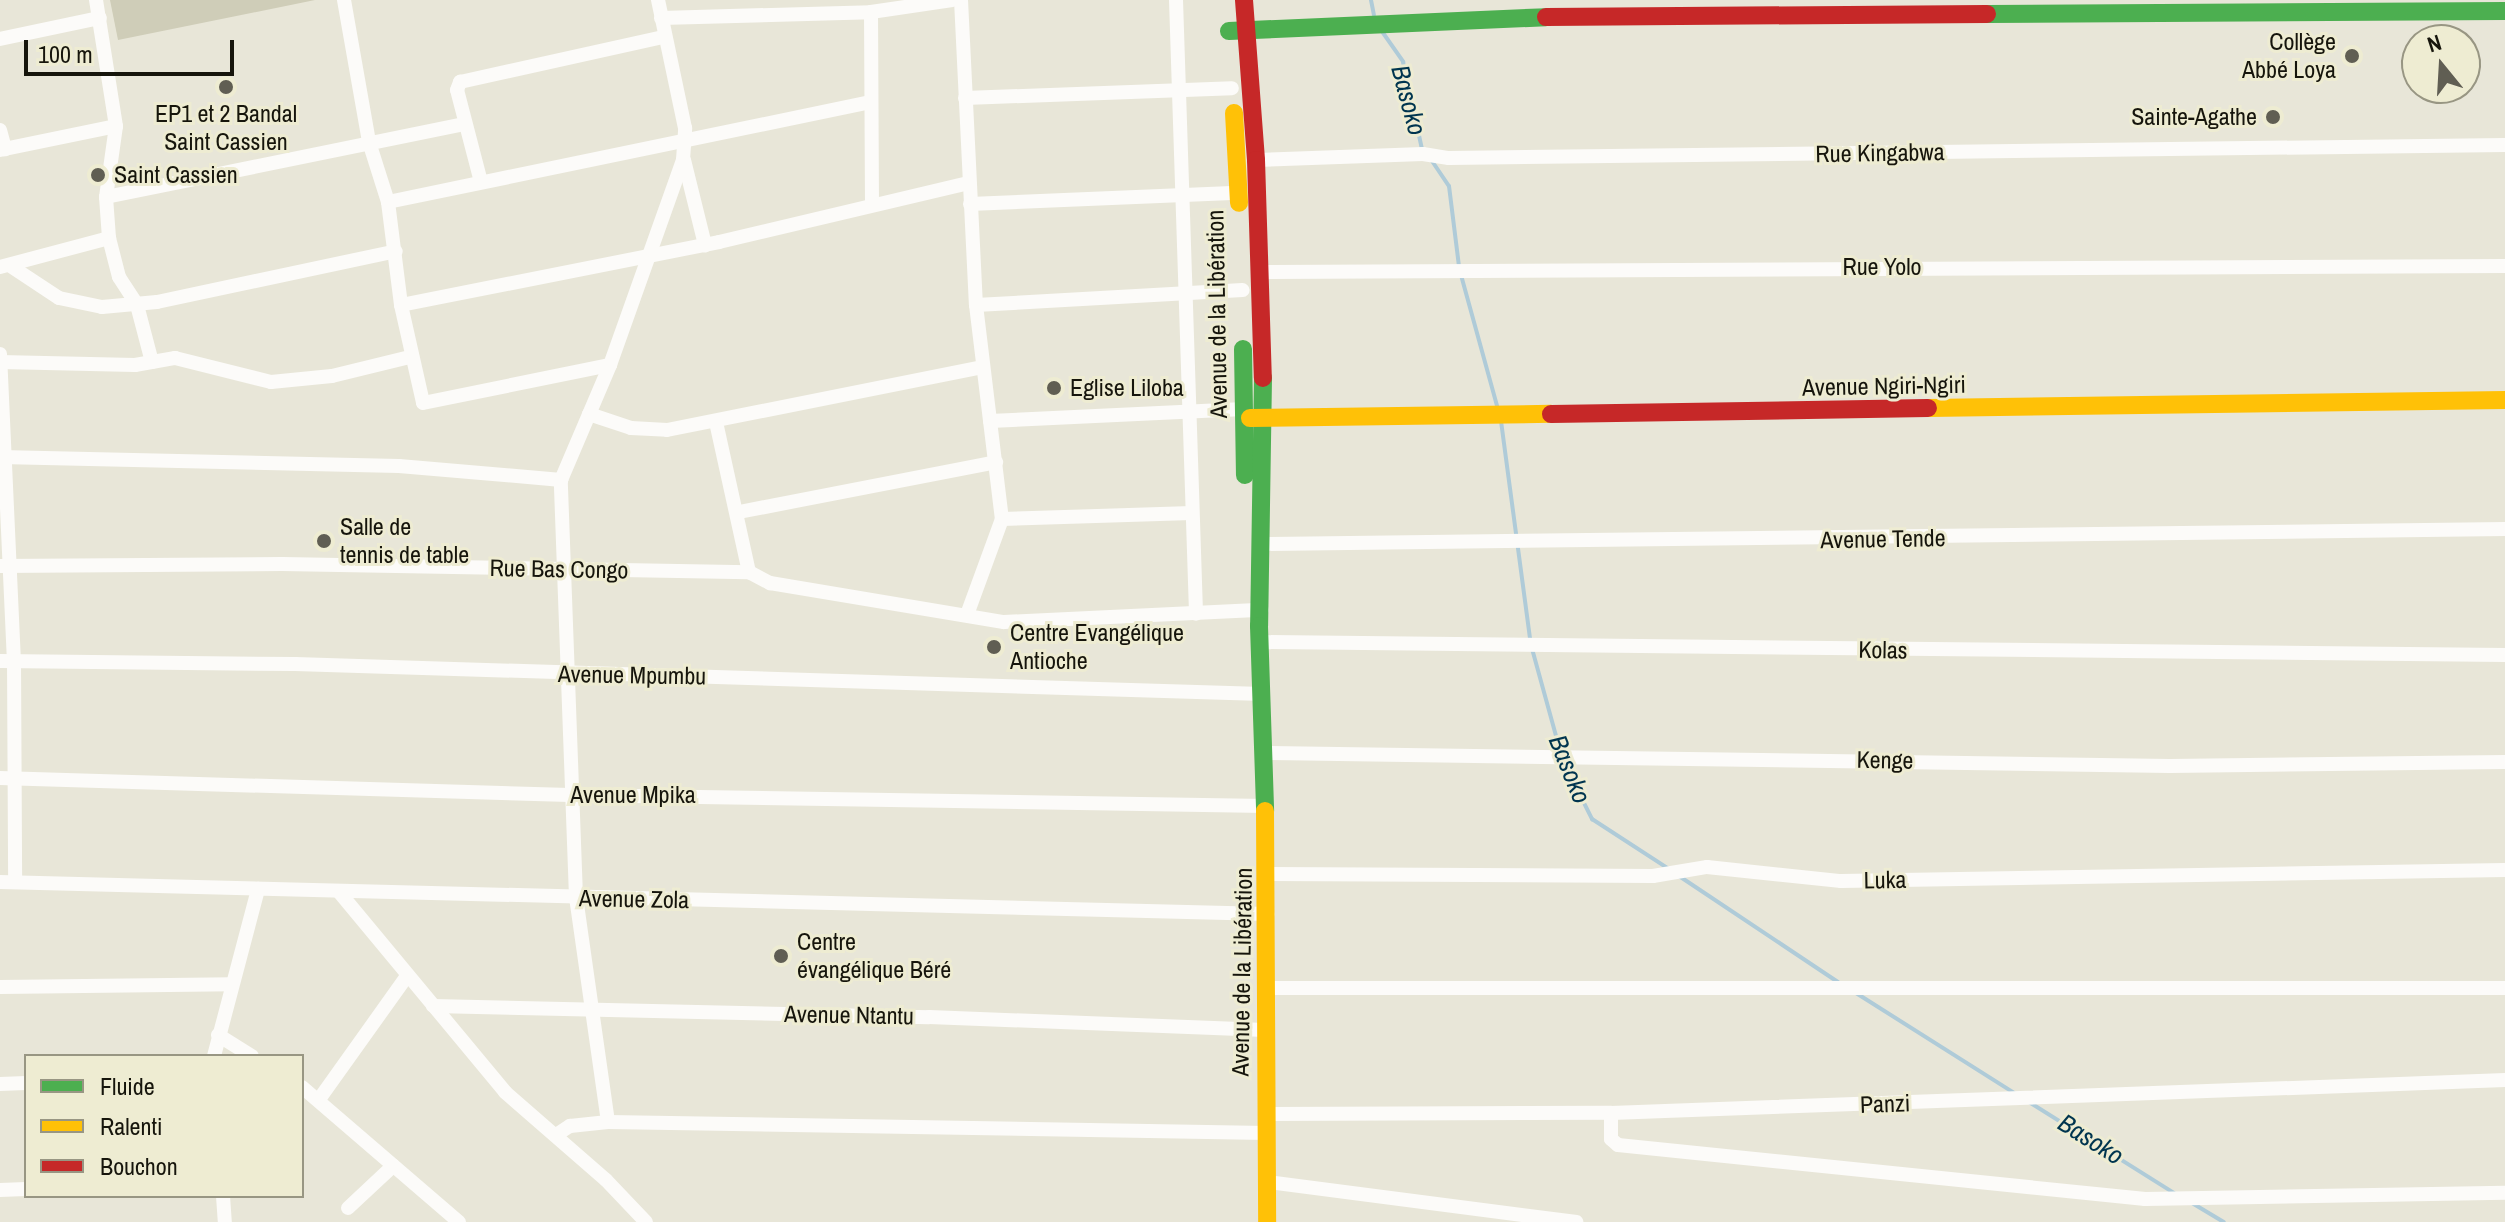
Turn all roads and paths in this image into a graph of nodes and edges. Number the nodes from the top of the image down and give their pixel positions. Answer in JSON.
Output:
{"nodes":[{"id":1,"x":96,"y":0,"type":"edge"},
{"id":2,"x":344,"y":0,"type":"edge"},
{"id":3,"x":658,"y":0,"type":"edge"},
{"id":4,"x":952,"y":0,"type":"edge"},
{"id":5,"x":961,"y":0,"type":"edge"},
{"id":6,"x":1176,"y":0,"type":"edge"},
{"id":7,"x":1226,"y":0,"type":"edge"},
{"id":8,"x":1244,"y":0,"type":"edge"},
{"id":9,"x":2505,"y":11,"type":"edge"},
{"id":10,"x":871,"y":12,"type":"junction"},
{"id":11,"x":100,"y":18,"type":"junction"},
{"id":12,"x":661,"y":18,"type":"junction"},
{"id":13,"x":1238,"y":31,"type":"junction"},
{"id":14,"x":663,"y":37,"type":"junction"},
{"id":15,"x":0,"y":39,"type":"edge"},
{"id":16,"x":1232,"y":88,"type":"junction"},
{"id":17,"x":1179,"y":90,"type":"junction"},
{"id":18,"x":965,"y":98,"type":"junction"},
{"id":19,"x":869,"y":102,"type":"junction"},
{"id":20,"x":464,"y":124,"type":"junction"},
{"id":21,"x":116,"y":126,"type":"junction"},
{"id":22,"x":0,"y":130,"type":"edge"},
{"id":23,"x":686,"y":141,"type":"junction"},
{"id":24,"x":369,"y":142,"type":"junction"},
{"id":25,"x":2505,"y":145,"type":"edge"},
{"id":26,"x":2,"y":149,"type":"edge"},
{"id":27,"x":683,"y":160,"type":"junction"},
{"id":28,"x":1256,"y":160,"type":"junction"},
{"id":29,"x":481,"y":182,"type":"junction"},
{"id":30,"x":969,"y":183,"type":"junction"},
{"id":31,"x":1183,"y":192,"type":"junction"},
{"id":32,"x":1238,"y":193,"type":"junction"},
{"id":33,"x":106,"y":197,"type":"junction"},
{"id":34,"x":388,"y":202,"type":"junction"},
{"id":35,"x":970,"y":204,"type":"junction"},
{"id":36,"x":872,"y":205,"type":"junction"},
{"id":37,"x":109,"y":238,"type":"junction"},
{"id":38,"x":705,"y":245,"type":"junction"},
{"id":39,"x":396,"y":251,"type":"junction"},
{"id":40,"x":646,"y":257,"type":"junction"},
{"id":41,"x":2505,"y":266,"type":"edge"},
{"id":42,"x":6,"y":267,"type":"edge"},
{"id":43,"x":1259,"y":272,"type":"junction"},
{"id":44,"x":1243,"y":290,"type":"junction"},
{"id":45,"x":1188,"y":296,"type":"junction"},
{"id":46,"x":137,"y":305,"type":"junction"},
{"id":47,"x":401,"y":305,"type":"junction"},
{"id":48,"x":976,"y":305,"type":"junction"},
{"id":49,"x":0,"y":354,"type":"edge"},
{"id":50,"x":410,"y":357,"type":"junction"},
{"id":51,"x":0,"y":362,"type":"edge"},
{"id":52,"x":152,"y":362,"type":"junction"},
{"id":53,"x":610,"y":365,"type":"junction"},
{"id":54,"x":981,"y":367,"type":"junction"},
{"id":55,"x":2505,"y":400,"type":"edge"},
{"id":56,"x":1192,"y":411,"type":"junction"},
{"id":57,"x":589,"y":414,"type":"junction"},
{"id":58,"x":1244,"y":414,"type":"junction"},
{"id":59,"x":1264,"y":419,"type":"junction"},
{"id":60,"x":990,"y":421,"type":"junction"},
{"id":61,"x":716,"y":422,"type":"junction"},
{"id":62,"x":2,"y":457,"type":"edge"},
{"id":63,"x":996,"y":462,"type":"junction"},
{"id":64,"x":561,"y":480,"type":"junction"},
{"id":65,"x":739,"y":512,"type":"junction"},
{"id":66,"x":1192,"y":513,"type":"junction"},
{"id":67,"x":1002,"y":519,"type":"junction"},
{"id":68,"x":2505,"y":529,"type":"edge"},
{"id":69,"x":1261,"y":544,"type":"junction"},
{"id":70,"x":5,"y":567,"type":"edge"},
{"id":71,"x":562,"y":569,"type":"junction"},
{"id":72,"x":749,"y":572,"type":"junction"},
{"id":73,"x":968,"y":612,"type":"junction"},
{"id":74,"x":1196,"y":614,"type":"junction"},
{"id":75,"x":1258,"y":622,"type":"junction"},
{"id":76,"x":2505,"y":655,"type":"edge"},
{"id":77,"x":7,"y":661,"type":"edge"},
{"id":78,"x":566,"y":674,"type":"junction"},
{"id":79,"x":1264,"y":694,"type":"junction"},
{"id":80,"x":1265,"y":753,"type":"junction"},
{"id":81,"x":2505,"y":762,"type":"edge"},
{"id":82,"x":8,"y":778,"type":"edge"},
{"id":83,"x":570,"y":795,"type":"junction"},
{"id":84,"x":1266,"y":806,"type":"junction"},
{"id":85,"x":2505,"y":870,"type":"edge"},
{"id":86,"x":1267,"y":874,"type":"junction"},
{"id":87,"x":7,"y":881,"type":"edge"},
{"id":88,"x":258,"y":889,"type":"junction"},
{"id":89,"x":340,"y":893,"type":"junction"},
{"id":90,"x":576,"y":897,"type":"junction"},
{"id":91,"x":1268,"y":914,"type":"junction"},
{"id":92,"x":407,"y":976,"type":"junction"},
{"id":93,"x":232,"y":984,"type":"junction"},
{"id":94,"x":0,"y":987,"type":"edge"},
{"id":95,"x":1267,"y":988,"type":"junction"},
{"id":96,"x":2505,"y":988,"type":"edge"},
{"id":97,"x":433,"y":1006,"type":"junction"},
{"id":98,"x":590,"y":1012,"type":"junction"},
{"id":99,"x":1265,"y":1030,"type":"junction"},
{"id":100,"x":218,"y":1035,"type":"junction"},
{"id":101,"x":214,"y":1054,"type":"edge"},
{"id":102,"x":249,"y":1054,"type":"edge"},
{"id":103,"x":2505,"y":1080,"type":"edge"},
{"id":104,"x":24,"y":1083,"type":"edge"},
{"id":105,"x":0,"y":1084,"type":"edge"},
{"id":106,"x":304,"y":1088,"type":"edge"},
{"id":107,"x":320,"y":1098,"type":"junction"},
{"id":108,"x":1611,"y":1113,"type":"junction"},
{"id":109,"x":1265,"y":1114,"type":"junction"},
{"id":110,"x":608,"y":1122,"type":"junction"},
{"id":111,"x":1266,"y":1133,"type":"junction"},
{"id":112,"x":556,"y":1135,"type":"junction"},
{"id":113,"x":393,"y":1166,"type":"junction"},
{"id":114,"x":1268,"y":1182,"type":"junction"},
{"id":115,"x":24,"y":1189,"type":"edge"},
{"id":116,"x":0,"y":1190,"type":"edge"},
{"id":117,"x":2505,"y":1193,"type":"edge"},
{"id":118,"x":223,"y":1198,"type":"edge"},
{"id":119,"x":348,"y":1208,"type":"dead end"},
{"id":120,"x":225,"y":1222,"type":"edge"},
{"id":121,"x":459,"y":1222,"type":"edge"},
{"id":122,"x":646,"y":1222,"type":"edge"},
{"id":123,"x":1267,"y":1222,"type":"edge"},
{"id":124,"x":1576,"y":1222,"type":"edge"}],
"edges":[{"from":1,"to":11,"type":"street"},
{"from":2,"to":24,"type":"street"},
{"from":3,"to":12,"type":"street"},
{"from":4,"to":10,"type":"street"},
{"from":5,"to":18,"type":"street"},
{"from":6,"to":17,"type":"street"},
{"from":7,"to":13,"type":"main road","name":"Avenue de la Libération"},
{"from":8,"to":13,"type":"main road","name":"Avenue de la Libération"},
{"from":9,"to":13,"type":"main road"},
{"from":10,"to":12,"type":"street"},
{"from":10,"to":19,"type":"street"},
{"from":11,"to":15,"type":"street"},
{"from":11,"to":21,"type":"street"},
{"from":12,"to":14,"type":"street"},
{"from":13,"to":16,"type":"main road","name":"Avenue de la Libération"},
{"from":13,"to":28,"type":"main road","name":"Avenue de la Libération"},
{"from":14,"to":20,"type":"street"},
{"from":14,"to":23,"type":"street"},
{"from":16,"to":17,"type":"street"},
{"from":16,"to":32,"type":"main road","name":"Avenue de la Libération"},
{"from":17,"to":18,"type":"street"},
{"from":17,"to":31,"type":"street"},
{"from":18,"to":30,"type":"street"},
{"from":19,"to":23,"type":"street"},
{"from":19,"to":36,"type":"street"},
{"from":20,"to":24,"type":"street"},
{"from":20,"to":29,"type":"street"},
{"from":21,"to":26,"type":"street"},
{"from":21,"to":33,"type":"street"},
{"from":22,"to":26,"type":"street"},
{"from":23,"to":27,"type":"street"},
{"from":23,"to":29,"type":"street"},
{"from":24,"to":33,"type":"street"},
{"from":24,"to":34,"type":"street"},
{"from":25,"to":28,"type":"street","name":"Rue Kingabwa"},
{"from":27,"to":38,"type":"street"},
{"from":27,"to":40,"type":"street"},
{"from":28,"to":43,"type":"main road","name":"Avenue de la Libération"},
{"from":29,"to":34,"type":"street"},
{"from":30,"to":35,"type":"street"},
{"from":30,"to":36,"type":"street"},
{"from":31,"to":32,"type":"street"},
{"from":31,"to":35,"type":"street"},
{"from":31,"to":45,"type":"street"},
{"from":32,"to":44,"type":"main road","name":"Avenue de la Libération"},
{"from":33,"to":37,"type":"street"},
{"from":34,"to":39,"type":"street"},
{"from":35,"to":48,"type":"street"},
{"from":36,"to":38,"type":"street"},
{"from":37,"to":42,"type":"street"},
{"from":37,"to":46,"type":"street"},
{"from":38,"to":40,"type":"street"},
{"from":39,"to":46,"type":"street"},
{"from":39,"to":47,"type":"street"},
{"from":40,"to":47,"type":"street"},
{"from":40,"to":53,"type":"street"},
{"from":41,"to":43,"type":"street","name":"Rue Yolo"},
{"from":42,"to":46,"type":"street"},
{"from":43,"to":59,"type":"main road","name":"Avenue de la Libération"},
{"from":44,"to":45,"type":"street"},
{"from":44,"to":58,"type":"main road","name":"Avenue de la Libération"},
{"from":45,"to":48,"type":"street"},
{"from":45,"to":56,"type":"street"},
{"from":46,"to":52,"type":"street"},
{"from":47,"to":50,"type":"street"},
{"from":48,"to":54,"type":"street"},
{"from":49,"to":51,"type":"street"},
{"from":50,"to":52,"type":"street"},
{"from":50,"to":53,"type":"street"},
{"from":51,"to":52,"type":"street"},
{"from":51,"to":62,"type":"street"},
{"from":53,"to":57,"type":"street"},
{"from":54,"to":60,"type":"street"},
{"from":54,"to":61,"type":"street"},
{"from":55,"to":59,"type":"main road","name":"Avenue Ngiri-Ngiri"},
{"from":56,"to":58,"type":"street"},
{"from":56,"to":60,"type":"street"},
{"from":56,"to":66,"type":"street"},
{"from":57,"to":61,"type":"street"},
{"from":57,"to":64,"type":"street"},
{"from":58,"to":59,"type":"main road","name":"Avenue Ngiri-Ngiri"},
{"from":58,"to":75,"type":"main road","name":"Avenue de la Libération"},
{"from":59,"to":69,"type":"main road","name":"Avenue de la Libération"},
{"from":60,"to":63,"type":"street"},
{"from":61,"to":65,"type":"street"},
{"from":62,"to":64,"type":"street"},
{"from":62,"to":70,"type":"street"},
{"from":63,"to":65,"type":"street"},
{"from":63,"to":67,"type":"street"},
{"from":64,"to":71,"type":"street"},
{"from":65,"to":72,"type":"street"},
{"from":66,"to":67,"type":"street"},
{"from":66,"to":74,"type":"street"},
{"from":67,"to":73,"type":"street"},
{"from":68,"to":69,"type":"street","name":"Avenue Tende"},
{"from":69,"to":75,"type":"main road","name":"Avenue de la Libération"},
{"from":70,"to":71,"type":"street","name":"Rue Bas Congo"},
{"from":70,"to":77,"type":"street"},
{"from":71,"to":72,"type":"street","name":"Rue Bas Congo"},
{"from":71,"to":78,"type":"street"},
{"from":72,"to":73,"type":"street","name":"Rue Bas Congo"},
{"from":73,"to":74,"type":"street","name":"Rue Bas Congo"},
{"from":74,"to":75,"type":"street","name":"Kolas"},
{"from":75,"to":76,"type":"street","name":"Kolas"},
{"from":75,"to":79,"type":"main road","name":"Avenue de la Libération"},
{"from":77,"to":78,"type":"street","name":"Avenue Mpumbu"},
{"from":77,"to":82,"type":"street"},
{"from":78,"to":79,"type":"street","name":"Avenue Mpumbu"},
{"from":78,"to":83,"type":"street"},
{"from":79,"to":80,"type":"main road","name":"Avenue de la Libération"},
{"from":80,"to":81,"type":"street","name":"Kenge"},
{"from":80,"to":84,"type":"main road","name":"Avenue de la Libération"},
{"from":82,"to":83,"type":"street","name":"Avenue Mpika"},
{"from":82,"to":87,"type":"street"},
{"from":83,"to":84,"type":"street","name":"Avenue Mpika"},
{"from":83,"to":90,"type":"street"},
{"from":84,"to":86,"type":"main road","name":"Avenue de la Libération"},
{"from":85,"to":86,"type":"street","name":"Luka"},
{"from":86,"to":91,"type":"main road","name":"Avenue de la Libération"},
{"from":87,"to":88,"type":"street","name":"Avenue Zola"},
{"from":88,"to":89,"type":"street","name":"Avenue Zola"},
{"from":88,"to":93,"type":"street"},
{"from":89,"to":90,"type":"street","name":"Avenue Zola"},
{"from":89,"to":92,"type":"street"},
{"from":90,"to":91,"type":"street","name":"Avenue Zola"},
{"from":90,"to":98,"type":"street"},
{"from":91,"to":95,"type":"main road","name":"Avenue de la Libération"},
{"from":92,"to":97,"type":"street"},
{"from":92,"to":107,"type":"street"},
{"from":93,"to":94,"type":"street"},
{"from":93,"to":100,"type":"street"},
{"from":95,"to":96,"type":"street"},
{"from":95,"to":99,"type":"main road","name":"Avenue de la Libération"},
{"from":97,"to":98,"type":"street","name":"Avenue Ntantu"},
{"from":97,"to":112,"type":"street"},
{"from":98,"to":99,"type":"street","name":"Avenue Ntantu"},
{"from":98,"to":110,"type":"street"},
{"from":99,"to":109,"type":"main road","name":"Avenue de la Libération"},
{"from":100,"to":101,"type":"street"},
{"from":100,"to":102,"type":"street"},
{"from":103,"to":108,"type":"street","name":"Panzi"},
{"from":104,"to":105,"type":"street"},
{"from":106,"to":107,"type":"street"},
{"from":107,"to":113,"type":"street"},
{"from":108,"to":109,"type":"street","name":"Panzi"},
{"from":108,"to":117,"type":"street"},
{"from":109,"to":111,"type":"main road","name":"Avenue de la Libération"},
{"from":110,"to":111,"type":"street"},
{"from":110,"to":112,"type":"street"},
{"from":111,"to":114,"type":"main road","name":"Avenue de la Libération"},
{"from":112,"to":122,"type":"street"},
{"from":113,"to":119,"type":"street"},
{"from":113,"to":121,"type":"street"},
{"from":114,"to":123,"type":"main road","name":"Avenue de la Libération"},
{"from":114,"to":124,"type":"street"},
{"from":115,"to":116,"type":"street"},
{"from":118,"to":120,"type":"street"}]}
